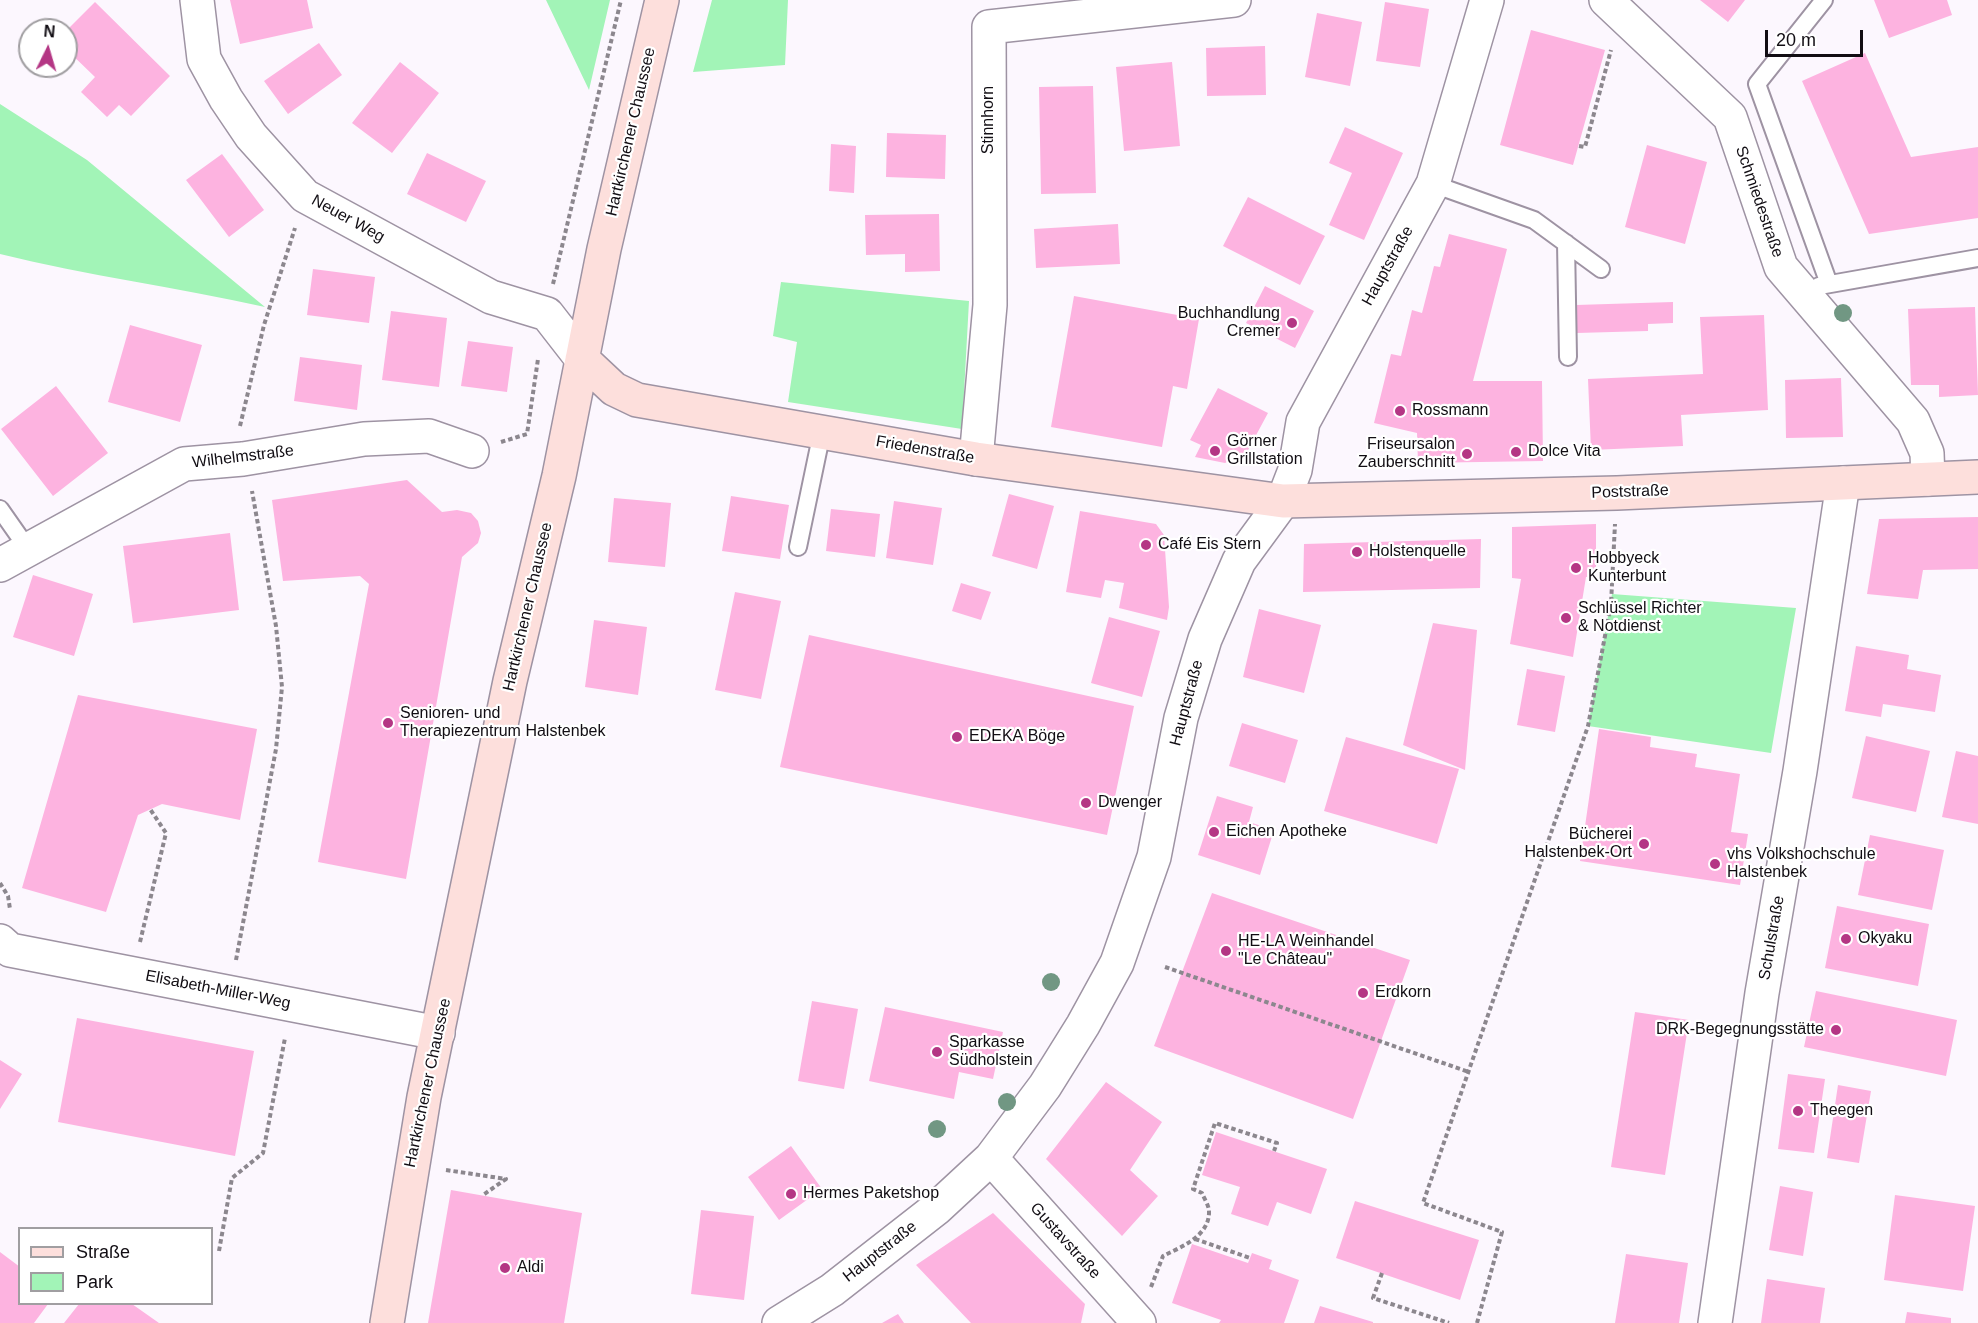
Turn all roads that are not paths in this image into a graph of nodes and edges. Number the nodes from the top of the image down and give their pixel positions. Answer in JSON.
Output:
{"nodes":[{"id":1,"x":197,"y":0,"type":"edge"},
{"id":2,"x":662,"y":0,"type":"edge"},
{"id":3,"x":1234,"y":0,"type":"edge"},
{"id":4,"x":1487,"y":0,"type":"edge"},
{"id":5,"x":1824,"y":0,"type":"edge"},
{"id":6,"x":1613,"y":6,"type":"edge"},
{"id":7,"x":1433,"y":184,"type":"junction"},
{"id":8,"x":1566,"y":243,"type":"junction"},
{"id":9,"x":1978,"y":258,"type":"edge"},
{"id":10,"x":1601,"y":269,"type":"dead end"},
{"id":11,"x":1815,"y":287,"type":"junction"},
{"id":12,"x":1568,"y":357,"type":"dead end"},
{"id":13,"x":582,"y":359,"type":"junction"},
{"id":14,"x":822,"y":432,"type":"junction"},
{"id":15,"x":472,"y":451,"type":"dead end"},
{"id":16,"x":976,"y":459,"type":"junction"},
{"id":17,"x":1978,"y":477,"type":"edge"},
{"id":18,"x":1928,"y":479,"type":"junction"},
{"id":19,"x":1843,"y":483,"type":"junction"},
{"id":20,"x":1282,"y":501,"type":"junction"},
{"id":21,"x":0,"y":509,"type":"edge"},
{"id":22,"x":798,"y":547,"type":"dead end"},
{"id":23,"x":28,"y":549,"type":"junction"},
{"id":24,"x":0,"y":565,"type":"edge"},
{"id":25,"x":0,"y":942,"type":"edge"},
{"id":26,"x":438,"y":1033,"type":"junction"},
{"id":27,"x":991,"y":1158,"type":"junction"},
{"id":28,"x":1138,"y":1322,"type":"edge"},
{"id":29,"x":387,"y":1323,"type":"edge"},
{"id":30,"x":779,"y":1323,"type":"edge"},
{"id":31,"x":1715,"y":1323,"type":"edge"}],
"edges":[{"from":1,"to":13,"type":"street","name":"Neuer Weg"},
{"from":2,"to":13,"type":"street","name":"Hartkirchener Chaussee"},
{"from":3,"to":16,"type":"street","name":"Stinnhorn"},
{"from":4,"to":7,"type":"street","name":"Hauptstraße"},
{"from":5,"to":11,"type":"lane"},
{"from":6,"to":11,"type":"street","name":"Schmiedestraße"},
{"from":7,"to":8,"type":"lane"},
{"from":7,"to":20,"type":"street","name":"Hauptstraße"},
{"from":8,"to":10,"type":"lane"},
{"from":8,"to":12,"type":"lane"},
{"from":9,"to":11,"type":"lane"},
{"from":11,"to":18,"type":"street","name":"Schmiedestraße"},
{"from":13,"to":14,"type":"street","name":"Friedenstraße"},
{"from":13,"to":26,"type":"street","name":"Hartkirchener Chaussee"},
{"from":14,"to":16,"type":"street","name":"Friedenstraße"},
{"from":14,"to":22,"type":"lane"},
{"from":15,"to":23,"type":"street","name":"Wilhelmstraße"},
{"from":16,"to":20,"type":"street","name":"Friedenstraße"},
{"from":17,"to":18,"type":"street","name":"Poststraße"},
{"from":18,"to":19,"type":"street","name":"Poststraße"},
{"from":19,"to":20,"type":"street","name":"Poststraße"},
{"from":19,"to":31,"type":"street","name":"Schulstraße"},
{"from":20,"to":27,"type":"street","name":"Hauptstraße"},
{"from":21,"to":23,"type":"lane"},
{"from":23,"to":24,"type":"street","name":"Wilhelmstraße"},
{"from":25,"to":26,"type":"street","name":"Elisabeth-Miller-Weg"},
{"from":26,"to":29,"type":"street","name":"Hartkirchener Chaussee"},
{"from":27,"to":28,"type":"street","name":"Gustavstraße"},
{"from":27,"to":30,"type":"street","name":"Hauptstraße"}]}
